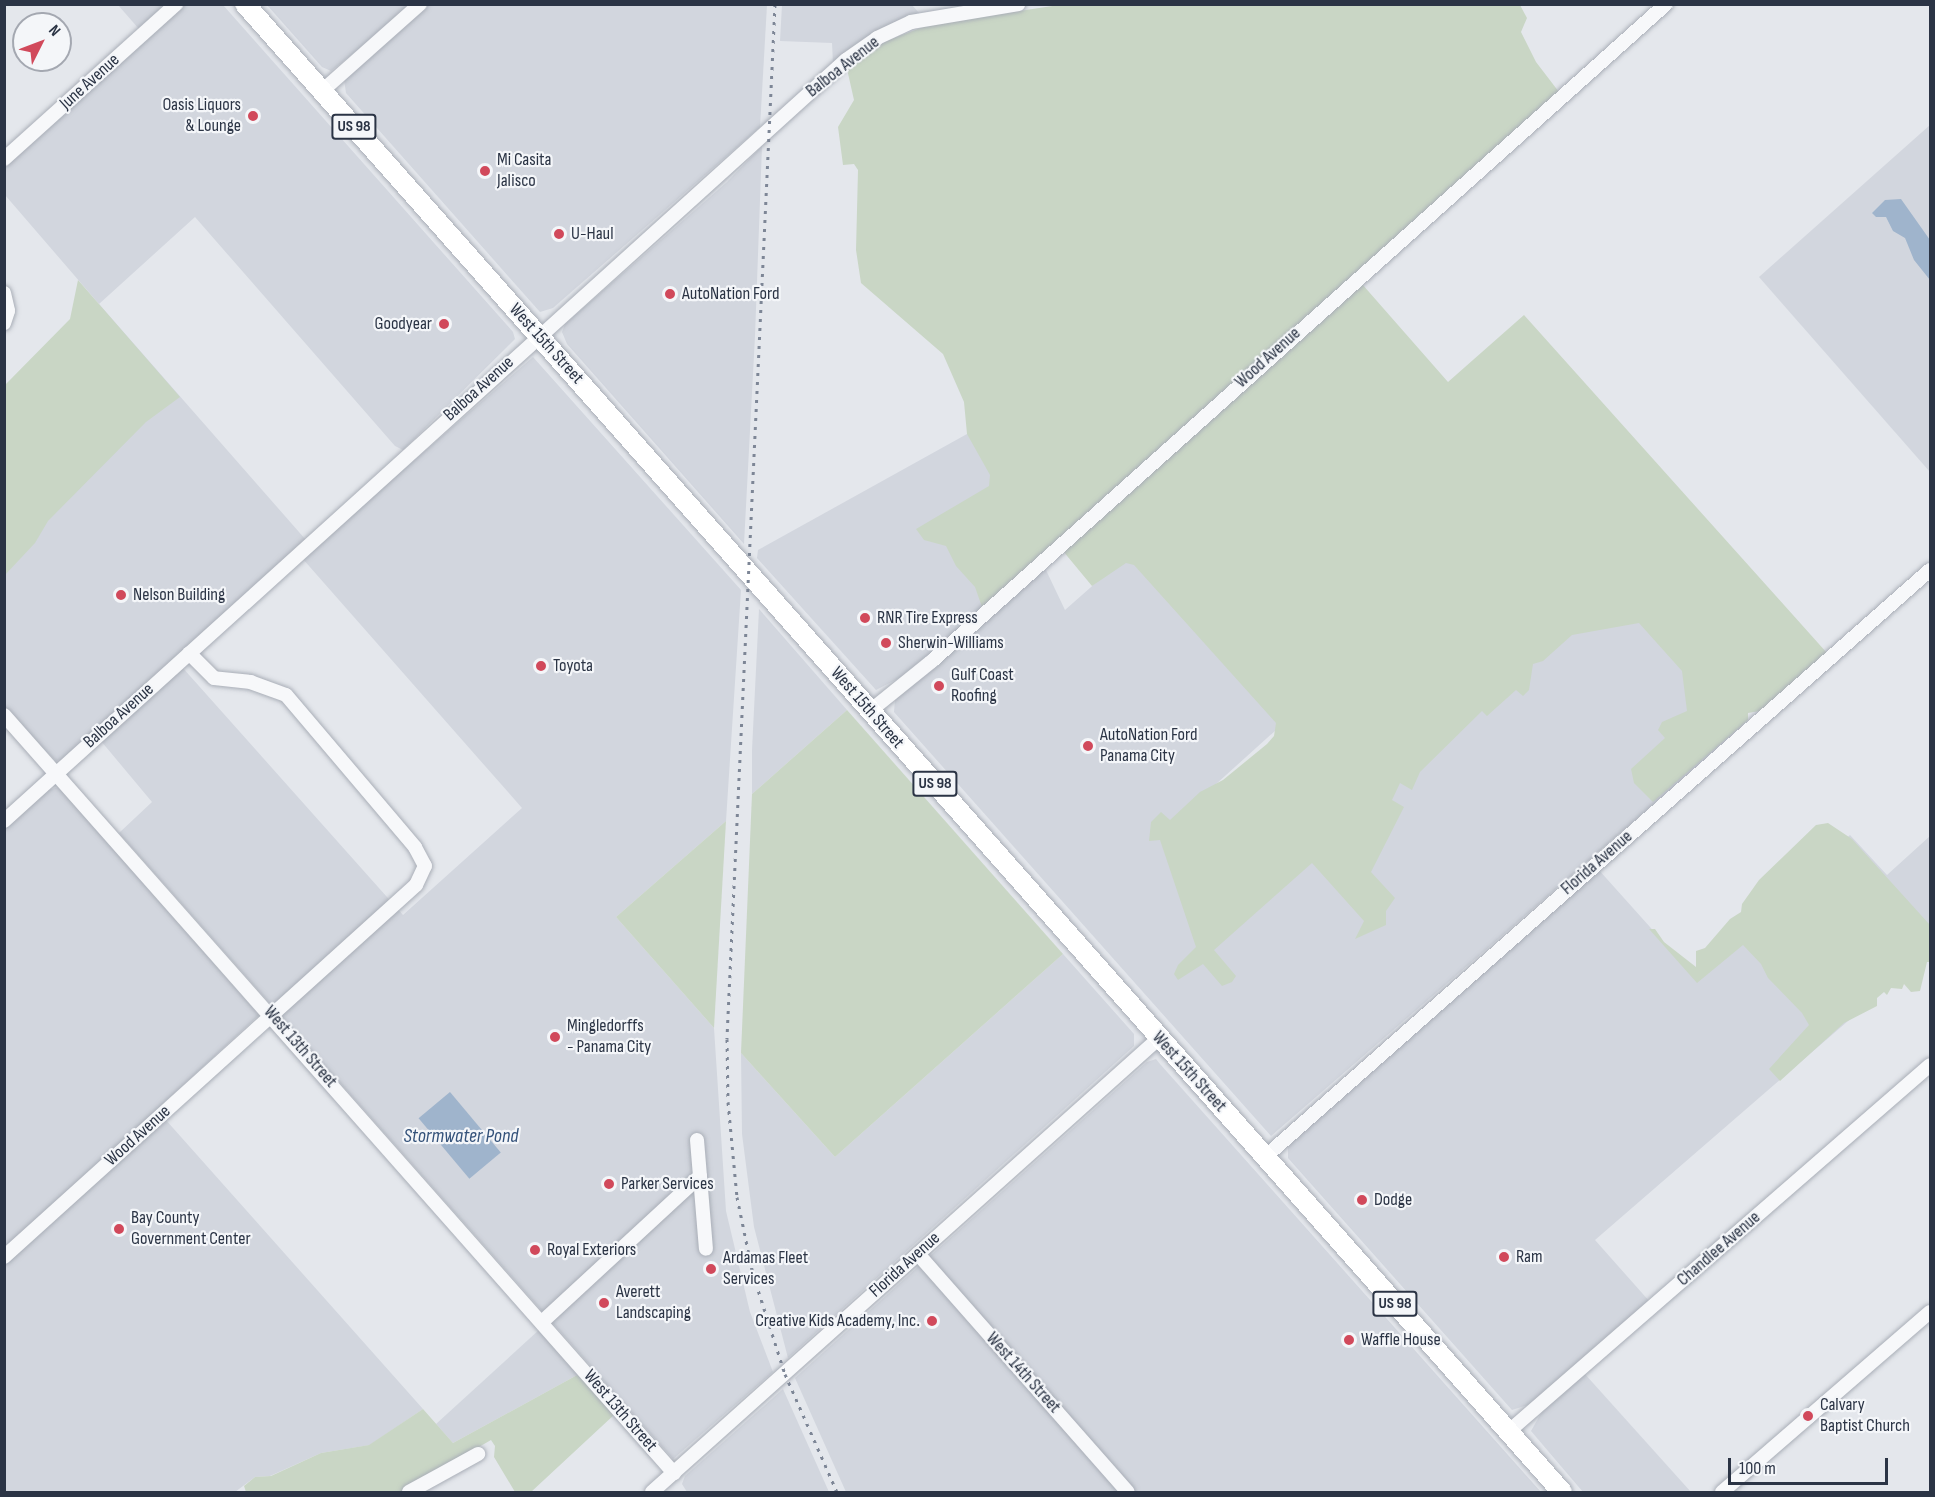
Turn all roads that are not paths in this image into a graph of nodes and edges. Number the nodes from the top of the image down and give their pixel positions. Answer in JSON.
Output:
{"nodes":[{"id":1,"x":176,"y":4,"type":"edge"},
{"id":2,"x":245,"y":4,"type":"edge"},
{"id":3,"x":420,"y":4,"type":"edge"},
{"id":4,"x":1019,"y":4,"type":"edge"},
{"id":5,"x":1666,"y":4,"type":"edge"},
{"id":6,"x":322,"y":91,"type":"junction"},
{"id":7,"x":4,"y":159,"type":"edge"},
{"id":8,"x":4,"y":293,"type":"edge"},
{"id":9,"x":4,"y":323,"type":"edge"},
{"id":10,"x":538,"y":335,"type":"junction"},
{"id":11,"x":1930,"y":570,"type":"edge"},
{"id":12,"x":189,"y":653,"type":"junction"},
{"id":13,"x":870,"y":711,"type":"junction"},
{"id":14,"x":4,"y":715,"type":"edge"},
{"id":15,"x":58,"y":773,"type":"junction"},
{"id":16,"x":4,"y":821,"type":"edge"},
{"id":17,"x":272,"y":1015,"type":"junction"},
{"id":18,"x":1159,"y":1038,"type":"junction"},
{"id":19,"x":1930,"y":1065,"type":"edge"},
{"id":20,"x":697,"y":1140,"type":"dead end"},
{"id":21,"x":1264,"y":1157,"type":"junction"},
{"id":22,"x":700,"y":1176,"type":"junction"},
{"id":23,"x":706,"y":1248,"type":"dead end"},
{"id":24,"x":918,"y":1254,"type":"junction"},
{"id":25,"x":4,"y":1257,"type":"edge"},
{"id":26,"x":1930,"y":1312,"type":"edge"},
{"id":27,"x":542,"y":1322,"type":"junction"},
{"id":28,"x":1508,"y":1432,"type":"junction"},
{"id":29,"x":478,"y":1454,"type":"dead end"},
{"id":30,"x":669,"y":1477,"type":"junction"},
{"id":31,"x":409,"y":1492,"type":"edge"},
{"id":32,"x":652,"y":1492,"type":"edge"},
{"id":33,"x":674,"y":1492,"type":"edge"},
{"id":34,"x":1128,"y":1492,"type":"edge"},
{"id":35,"x":1562,"y":1492,"type":"edge"},
{"id":36,"x":1722,"y":1492,"type":"edge"}],
"edges":[{"from":1,"to":7,"type":"street","name":"June Avenue"},
{"from":2,"to":6,"type":"highway","name":"West 15th Street","number":"US 98"},
{"from":3,"to":6,"type":"street"},
{"from":4,"to":10,"type":"street","name":"Balboa Avenue"},
{"from":5,"to":13,"type":"street","name":"Wood Avenue"},
{"from":6,"to":10,"type":"highway","name":"West 15th Street","number":"US 98"},
{"from":8,"to":9,"type":"street"},
{"from":10,"to":12,"type":"street","name":"Balboa Avenue"},
{"from":10,"to":13,"type":"highway","name":"West 15th Street","number":"US 98"},
{"from":11,"to":21,"type":"street","name":"Florida Avenue"},
{"from":12,"to":15,"type":"street","name":"Balboa Avenue"},
{"from":12,"to":17,"type":"street","name":"Wood Avenue"},
{"from":13,"to":18,"type":"highway","name":"West 15th Street","number":"US 98"},
{"from":14,"to":15,"type":"street","name":"West 13th Street"},
{"from":15,"to":16,"type":"street","name":"Balboa Avenue"},
{"from":15,"to":17,"type":"street","name":"West 13th Street"},
{"from":17,"to":25,"type":"street","name":"Wood Avenue"},
{"from":17,"to":27,"type":"street","name":"West 13th Street"},
{"from":18,"to":21,"type":"highway","name":"West 15th Street","number":"US 98"},
{"from":18,"to":24,"type":"street","name":"Florida Avenue"},
{"from":19,"to":28,"type":"street","name":"Chandlee Avenue"},
{"from":20,"to":22,"type":"street"},
{"from":21,"to":28,"type":"highway","name":"West 15th Street","number":"US 98"},
{"from":22,"to":23,"type":"street"},
{"from":22,"to":27,"type":"street"},
{"from":24,"to":30,"type":"street","name":"Florida Avenue"},
{"from":24,"to":34,"type":"street","name":"West 14th Street"},
{"from":26,"to":36,"type":"street"},
{"from":27,"to":30,"type":"street","name":"West 13th Street"},
{"from":28,"to":35,"type":"highway","name":"West 15th Street","number":"US 98"},
{"from":29,"to":31,"type":"street"},
{"from":30,"to":32,"type":"street","name":"Florida Avenue"},
{"from":30,"to":33,"type":"street","name":"West 13th Street"}]}
